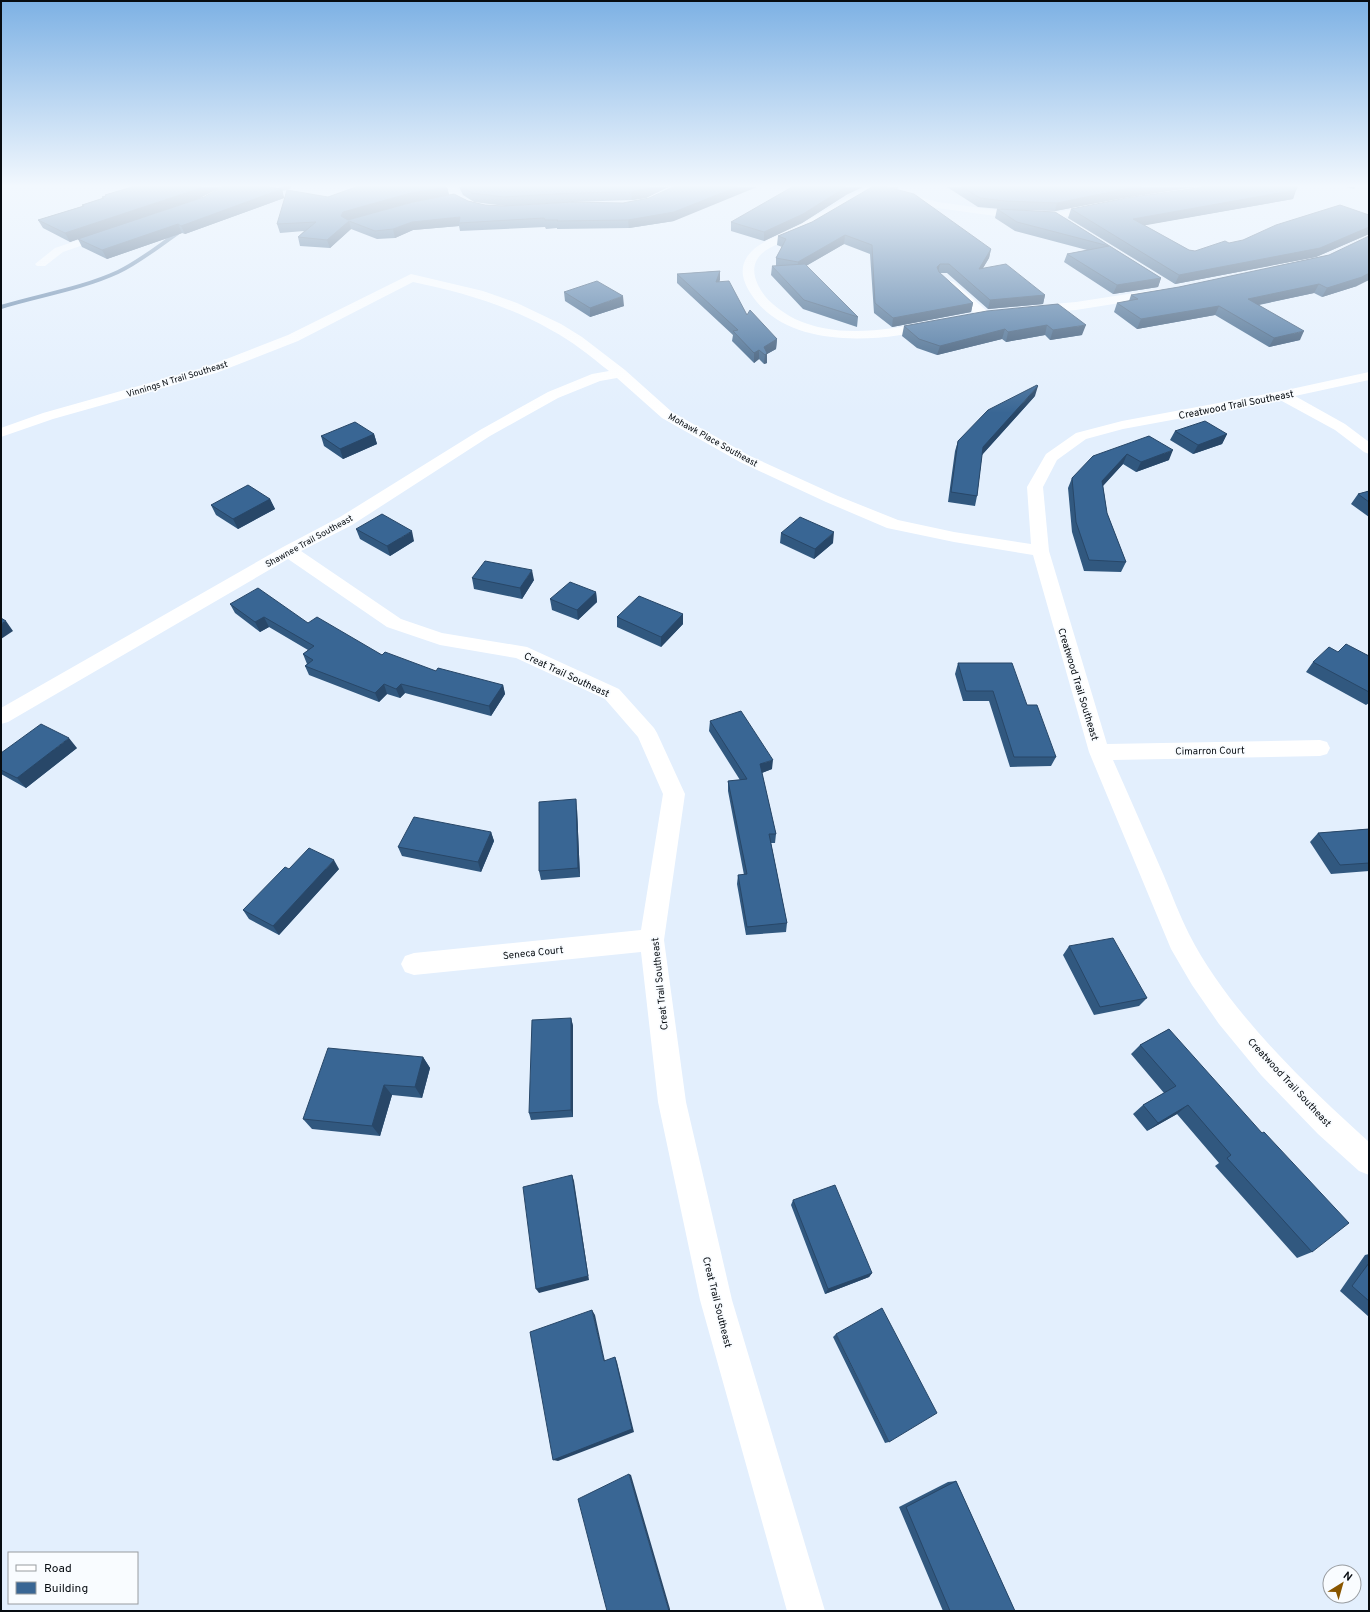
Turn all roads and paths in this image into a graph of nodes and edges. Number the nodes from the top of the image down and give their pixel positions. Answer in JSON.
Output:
{"nodes":[{"id":1,"x":750,"y":262,"type":"edge"},
{"id":2,"x":942,"y":277,"type":"edge"},
{"id":3,"x":411,"y":278,"type":"joint"},
{"id":4,"x":1169,"y":287,"type":"edge"},
{"id":5,"x":1017,"y":312,"type":"edge"},
{"id":6,"x":997,"y":314,"type":"edge"},
{"id":7,"x":984,"y":315,"type":"junction"},
{"id":8,"x":969,"y":318,"type":"edge"},
{"id":9,"x":946,"y":322,"type":"edge"},
{"id":10,"x":822,"y":332,"type":"junction"},
{"id":11,"x":812,"y":342,"type":"dead end"},
{"id":12,"x":620,"y":373,"type":"junction"},
{"id":13,"x":1369,"y":376,"type":"edge"},
{"id":14,"x":1282,"y":396,"type":"junction"},
{"id":15,"x":1,"y":433,"type":"edge"},
{"id":16,"x":1369,"y":449,"type":"edge"},
{"id":17,"x":289,"y":551,"type":"junction"},
{"id":18,"x":1040,"y":551,"type":"junction"},
{"id":19,"x":1,"y":716,"type":"edge"},
{"id":20,"x":1320,"y":748,"type":"dead end"},
{"id":21,"x":1099,"y":752,"type":"junction"},
{"id":22,"x":652,"y":940,"type":"junction"},
{"id":23,"x":414,"y":964,"type":"dead end"},
{"id":24,"x":1369,"y":1161,"type":"edge"},
{"id":25,"x":806,"y":1611,"type":"edge"}],
"edges":[{"from":1,"to":10,"type":"street"},
{"from":2,"to":7,"type":"street"},
{"from":3,"to":12,"type":"street","name":"Mohawk Place Southeast"},
{"from":3,"to":15,"type":"street","name":"Vinnings N Trail Southeast"},
{"from":4,"to":5,"type":"street"},
{"from":6,"to":7,"type":"street"},
{"from":7,"to":8,"type":"street"},
{"from":9,"to":10,"type":"street"},
{"from":10,"to":11,"type":"street"},
{"from":12,"to":17,"type":"street","name":"Shawnee Trail Southeast"},
{"from":12,"to":18,"type":"street","name":"Mohawk Place Southeast"},
{"from":13,"to":14,"type":"street","name":"Creatwood Trail Southeast"},
{"from":14,"to":16,"type":"street"},
{"from":14,"to":18,"type":"street","name":"Creatwood Trail Southeast"},
{"from":17,"to":19,"type":"street","name":"Shawnee Trail Southeast"},
{"from":17,"to":22,"type":"street","name":"Creat Trail Southeast"},
{"from":18,"to":21,"type":"street","name":"Creatwood Trail Southeast"},
{"from":20,"to":21,"type":"street","name":"Cimarron Court"},
{"from":21,"to":24,"type":"street","name":"Creatwood Trail Southeast"},
{"from":22,"to":23,"type":"street","name":"Seneca Court"},
{"from":22,"to":25,"type":"street","name":"Creat Trail Southeast"}]}
